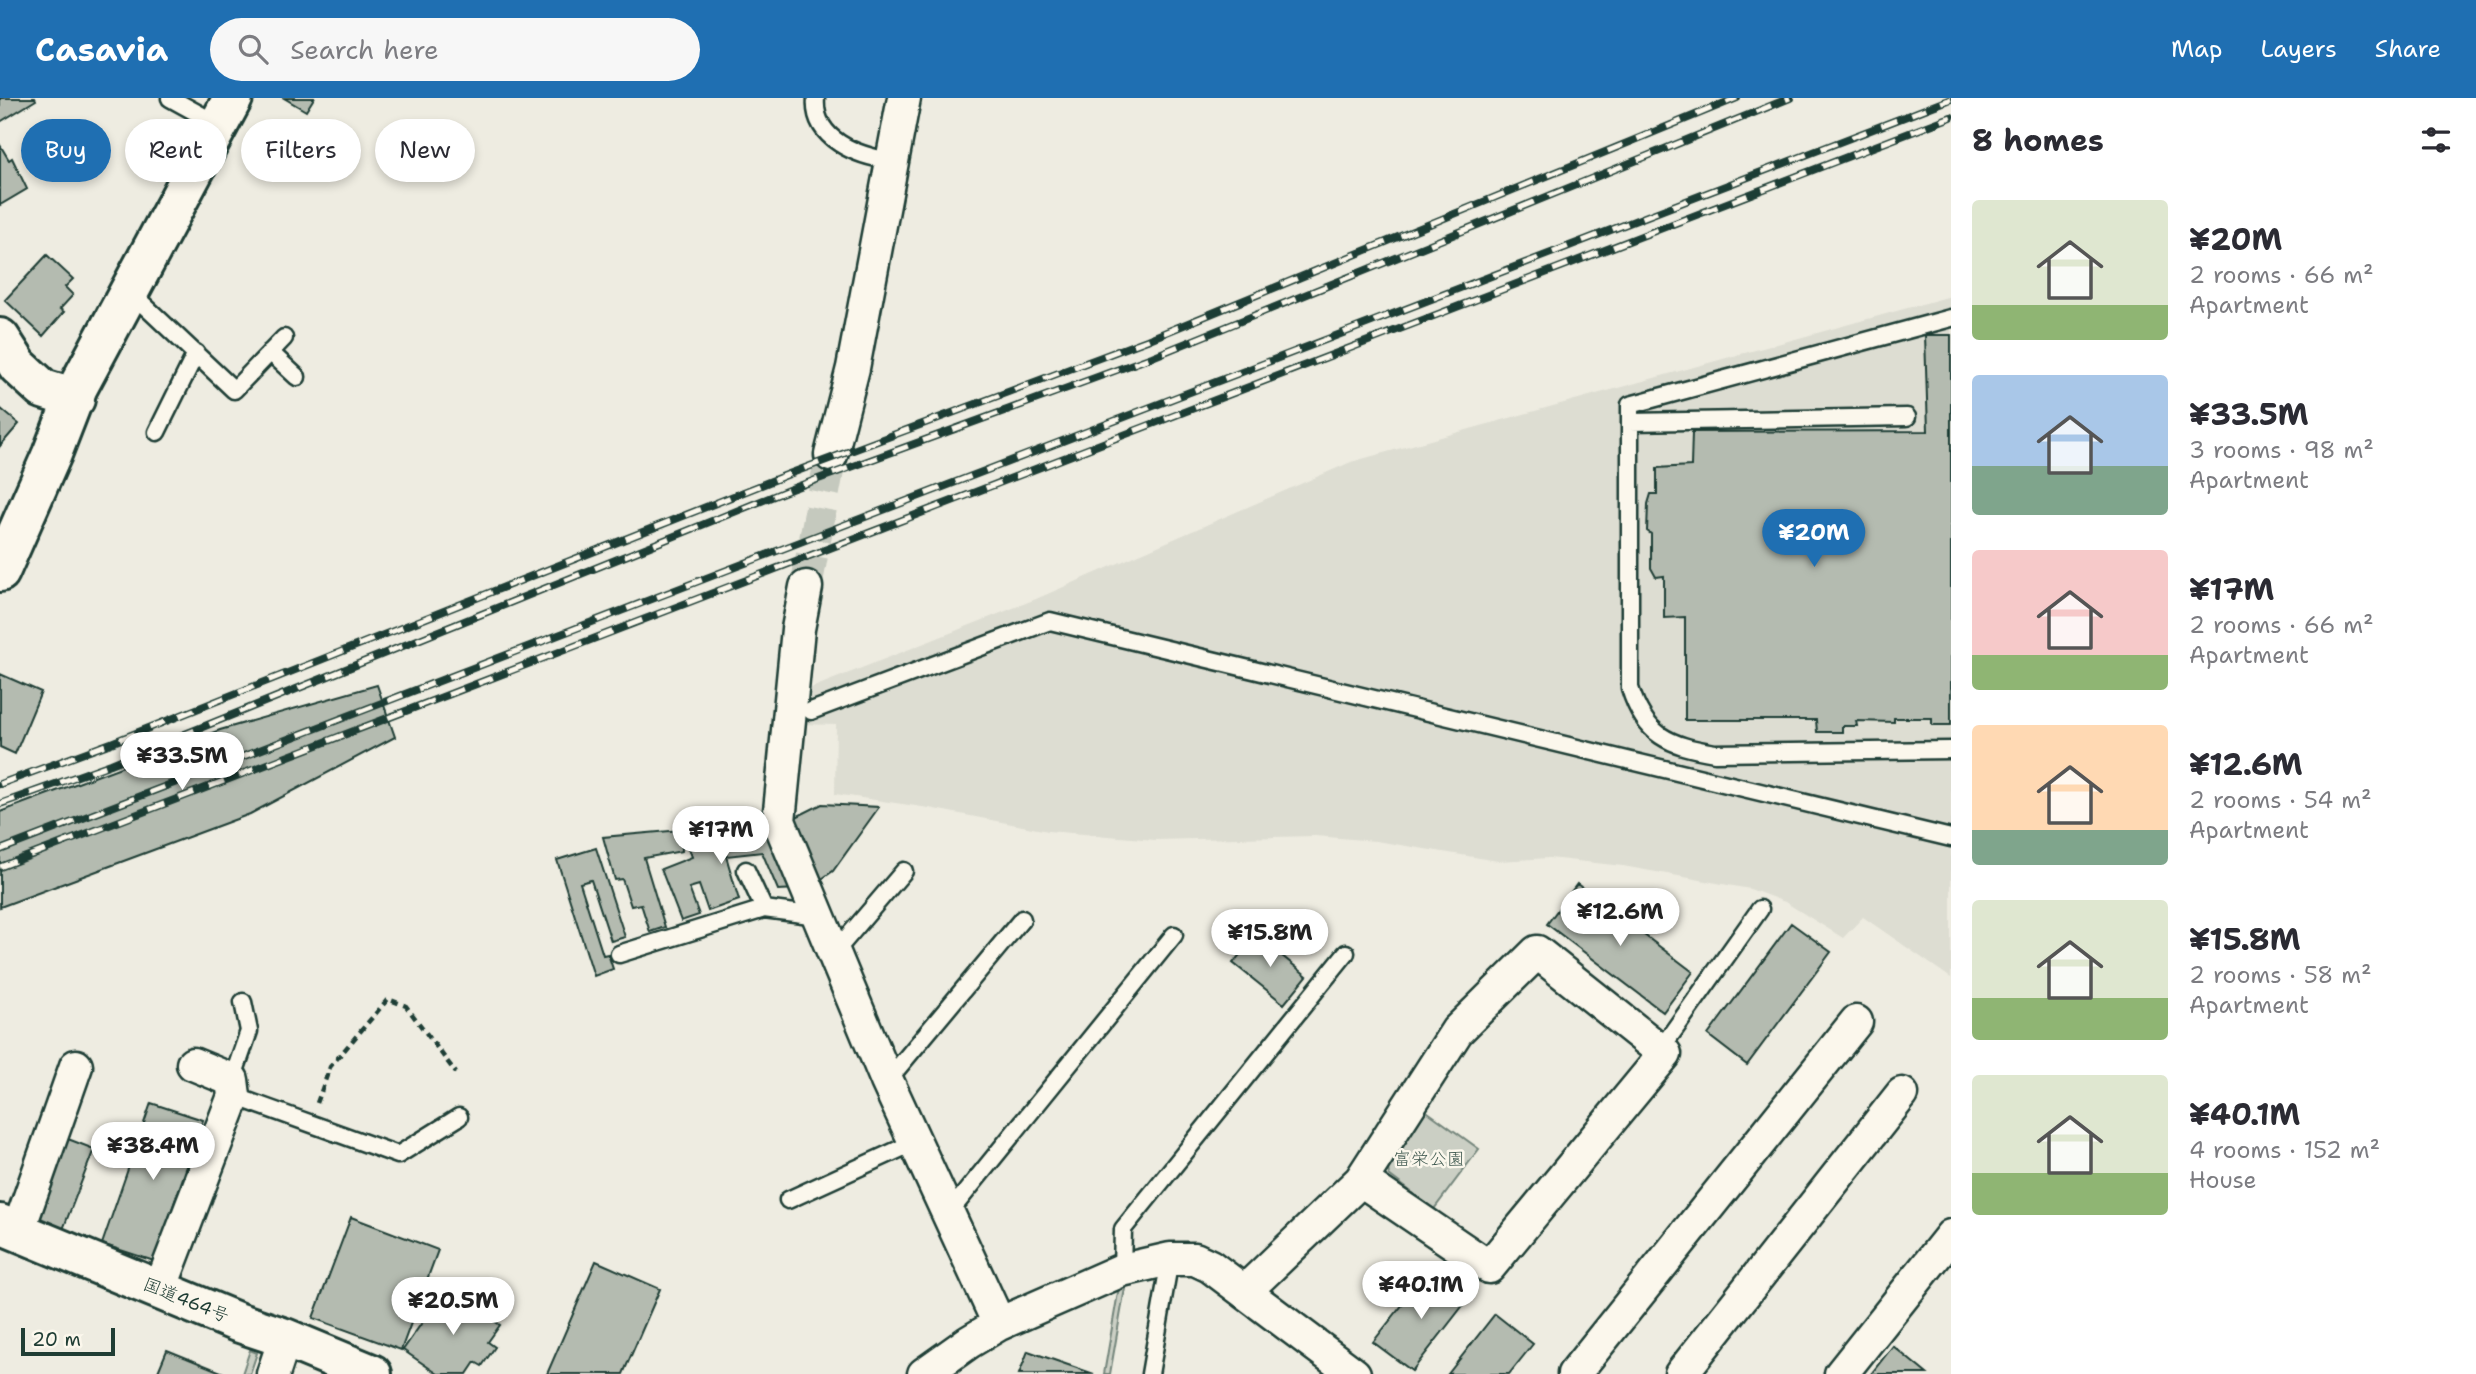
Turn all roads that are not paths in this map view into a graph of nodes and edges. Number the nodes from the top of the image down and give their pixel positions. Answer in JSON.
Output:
{"nodes":[{"id":1,"x":170,"y":98,"type":"edge"},
{"id":2,"x":816,"y":98,"type":"edge"},
{"id":3,"x":904,"y":98,"type":"edge"},
{"id":4,"x":226,"y":111,"type":"edge"},
{"id":5,"x":892,"y":161,"type":"junction"},
{"id":6,"x":130,"y":291,"type":"junction"},
{"id":7,"x":1951,"y":318,"type":"edge"},
{"id":8,"x":0,"y":338,"type":"edge"},
{"id":9,"x":284,"y":338,"type":"dead end"},
{"id":10,"x":270,"y":352,"type":"junction"},
{"id":11,"x":196,"y":354,"type":"junction"},
{"id":12,"x":297,"y":377,"type":"dead end"},
{"id":13,"x":75,"y":399,"type":"junction"},
{"id":14,"x":1907,"y":417,"type":"dead end"},
{"id":15,"x":1630,"y":422,"type":"junction"},
{"id":16,"x":157,"y":432,"type":"dead end"},
{"id":17,"x":831,"y":455,"type":"tunnel mouth"},
{"id":18,"x":0,"y":572,"type":"edge"},
{"id":19,"x":806,"y":587,"type":"tunnel mouth"},
{"id":20,"x":811,"y":711,"type":"dead end"},
{"id":21,"x":1666,"y":740,"type":"junction"},
{"id":22,"x":1951,"y":750,"type":"edge"},
{"id":23,"x":1659,"y":768,"type":"junction"},
{"id":24,"x":1951,"y":838,"type":"edge"},
{"id":25,"x":746,"y":870,"type":"dead end"},
{"id":26,"x":904,"y":871,"type":"dead end"},
{"id":27,"x":764,"y":909,"type":"junction"},
{"id":28,"x":1760,"y":909,"type":"dead end"},
{"id":29,"x":818,"y":916,"type":"junction"},
{"id":30,"x":1022,"y":919,"type":"dead end"},
{"id":31,"x":1174,"y":935,"type":"dead end"},
{"id":32,"x":834,"y":953,"type":"junction"},
{"id":33,"x":1346,"y":953,"type":"dead end"},
{"id":34,"x":619,"y":954,"type":"dead end"},
{"id":35,"x":243,"y":1002,"type":"dead end"},
{"id":36,"x":1856,"y":1022,"type":"dead end"},
{"id":37,"x":1660,"y":1050,"type":"junction"},
{"id":38,"x":193,"y":1064,"type":"dead end"},
{"id":39,"x":76,"y":1066,"type":"dead end"},
{"id":40,"x":887,"y":1081,"type":"junction"},
{"id":41,"x":233,"y":1088,"type":"junction"},
{"id":42,"x":1902,"y":1094,"type":"dead end"},
{"id":43,"x":459,"y":1117,"type":"dead end"},
{"id":44,"x":915,"y":1142,"type":"junction"},
{"id":45,"x":1362,"y":1180,"type":"junction"},
{"id":46,"x":788,"y":1200,"type":"dead end"},
{"id":47,"x":948,"y":1214,"type":"junction"},
{"id":48,"x":9,"y":1227,"type":"edge"},
{"id":49,"x":1951,"y":1236,"type":"edge"},
{"id":50,"x":1170,"y":1259,"type":"junction"},
{"id":51,"x":1122,"y":1270,"type":"junction"},
{"id":52,"x":160,"y":1289,"type":"junction"},
{"id":53,"x":1245,"y":1291,"type":"junction"},
{"id":54,"x":999,"y":1324,"type":"junction"},
{"id":55,"x":285,"y":1338,"type":"junction"},
{"id":56,"x":273,"y":1374,"type":"edge"},
{"id":57,"x":372,"y":1374,"type":"edge"},
{"id":58,"x":924,"y":1374,"type":"edge"},
{"id":59,"x":1150,"y":1374,"type":"edge"},
{"id":60,"x":1354,"y":1374,"type":"edge"},
{"id":61,"x":1574,"y":1374,"type":"edge"},
{"id":62,"x":1681,"y":1374,"type":"edge"},
{"id":63,"x":1841,"y":1374,"type":"edge"}],
"edges":[{"from":1,"to":4,"type":"lane"},
{"from":2,"to":5,"type":"lane"},
{"from":3,"to":5,"type":"street"},
{"from":4,"to":6,"type":"main road"},
{"from":5,"to":17,"type":"street"},
{"from":6,"to":11,"type":"lane"},
{"from":6,"to":13,"type":"main road"},
{"from":7,"to":15,"type":"lane"},
{"from":8,"to":13,"type":"main road"},
{"from":9,"to":10,"type":"lane"},
{"from":10,"to":11,"type":"lane"},
{"from":10,"to":12,"type":"lane"},
{"from":11,"to":16,"type":"lane"},
{"from":13,"to":18,"type":"main road"},
{"from":14,"to":15,"type":"lane"},
{"from":15,"to":21,"type":"lane"},
{"from":19,"to":29,"type":"street"},
{"from":20,"to":23,"type":"lane"},
{"from":21,"to":22,"type":"lane"},
{"from":21,"to":23,"type":"lane"},
{"from":23,"to":24,"type":"lane"},
{"from":25,"to":27,"type":"lane"},
{"from":26,"to":32,"type":"lane"},
{"from":27,"to":29,"type":"lane"},
{"from":27,"to":34,"type":"lane"},
{"from":28,"to":37,"type":"lane"},
{"from":29,"to":32,"type":"street"},
{"from":30,"to":40,"type":"lane"},
{"from":31,"to":47,"type":"lane"},
{"from":32,"to":40,"type":"street"},
{"from":33,"to":51,"type":"lane"},
{"from":35,"to":41,"type":"lane"},
{"from":36,"to":61,"type":"street"},
{"from":37,"to":45,"type":"street"},
{"from":37,"to":45,"type":"street"},
{"from":38,"to":41,"type":"street"},
{"from":39,"to":48,"type":"street"},
{"from":40,"to":44,"type":"street"},
{"from":41,"to":43,"type":"lane"},
{"from":41,"to":52,"type":"street"},
{"from":42,"to":62,"type":"street"},
{"from":44,"to":46,"type":"lane"},
{"from":44,"to":47,"type":"street"},
{"from":45,"to":53,"type":"street"},
{"from":47,"to":54,"type":"street"},
{"from":48,"to":52,"type":"main road","name":"国道464号"},
{"from":49,"to":63,"type":"street"},
{"from":50,"to":51,"type":"street"},
{"from":50,"to":53,"type":"street"},
{"from":50,"to":59,"type":"lane"},
{"from":51,"to":54,"type":"street"},
{"from":52,"to":55,"type":"main road","name":"国道464号"},
{"from":53,"to":60,"type":"street"},
{"from":54,"to":58,"type":"street"},
{"from":55,"to":56,"type":"street"},
{"from":55,"to":57,"type":"main road","name":"国道464号"}]}
